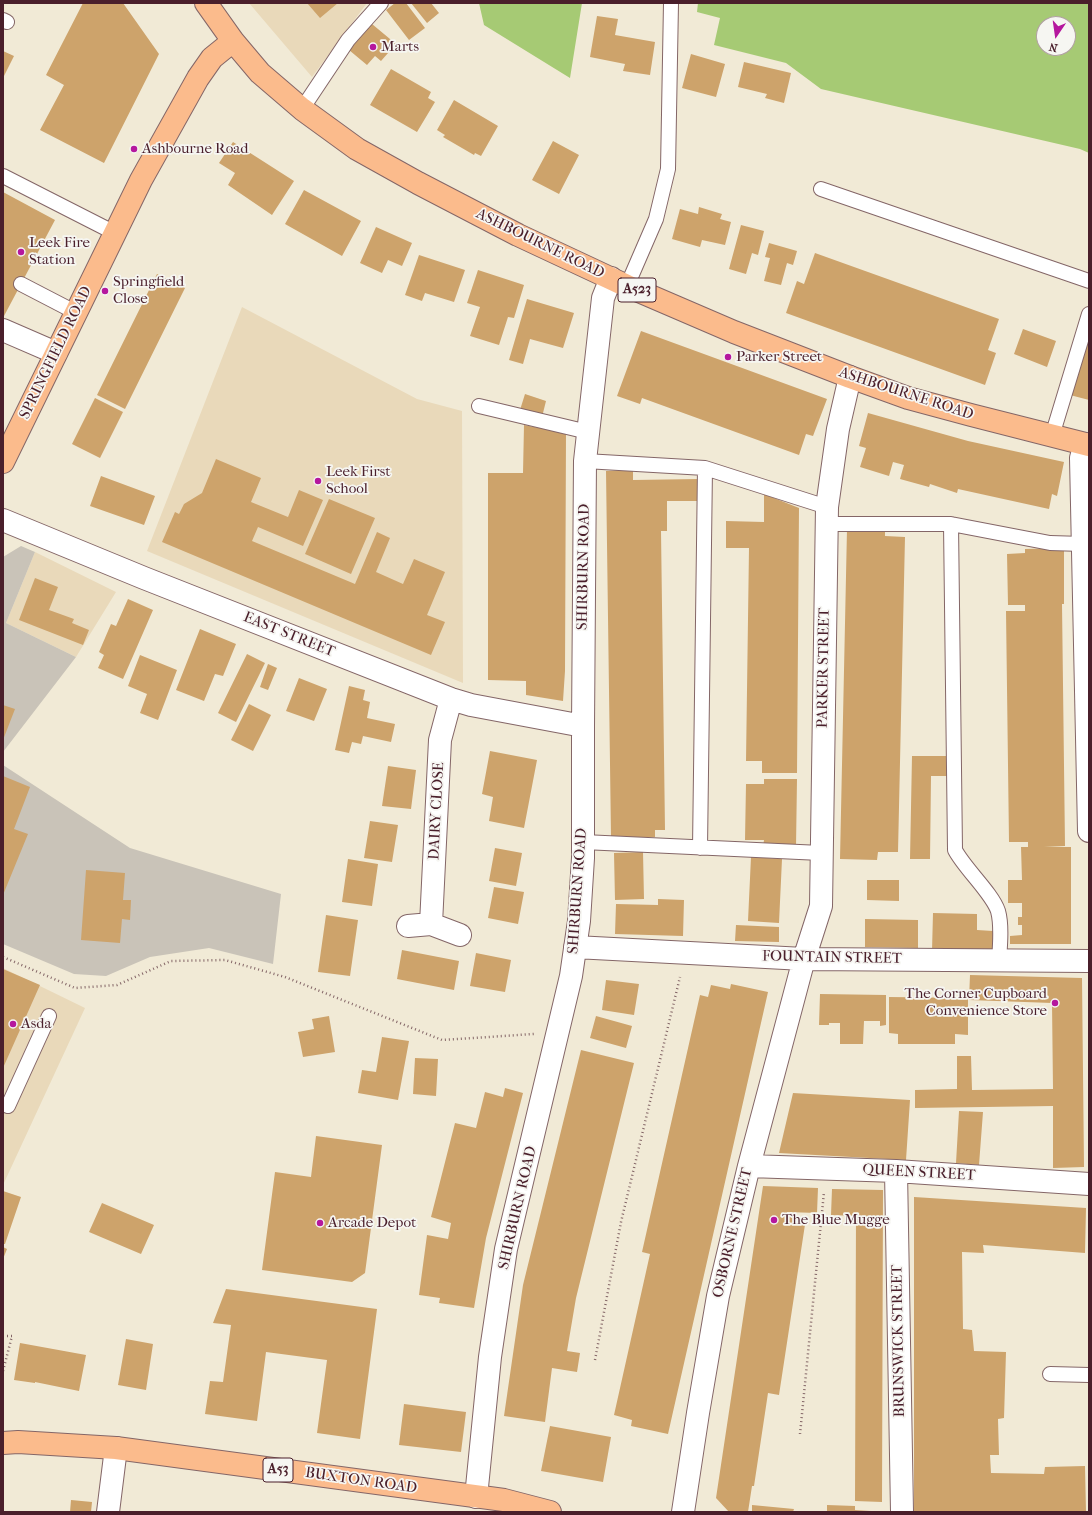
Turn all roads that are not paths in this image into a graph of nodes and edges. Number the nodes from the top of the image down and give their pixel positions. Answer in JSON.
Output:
{"nodes":[{"id":1,"x":206,"y":3,"type":"edge"},
{"id":2,"x":381,"y":3,"type":"edge"},
{"id":3,"x":671,"y":3,"type":"edge"},
{"id":4,"x":233,"y":41,"type":"junction"},
{"id":5,"x":302,"y":109,"type":"junction"},
{"id":6,"x":3,"y":176,"type":"edge"},
{"id":7,"x":821,"y":189,"type":"dead end"},
{"id":8,"x":115,"y":233,"type":"junction"},
{"id":9,"x":1089,"y":281,"type":"edge"},
{"id":10,"x":619,"y":282,"type":"junction"},
{"id":11,"x":21,"y":284,"type":"dead end"},
{"id":12,"x":75,"y":312,"type":"junction"},
{"id":13,"x":1089,"y":314,"type":"edge"},
{"id":14,"x":3,"y":330,"type":"edge"},
{"id":15,"x":56,"y":353,"type":"junction"},
{"id":16,"x":850,"y":377,"type":"junction"},
{"id":17,"x":479,"y":406,"type":"dead end"},
{"id":18,"x":588,"y":432,"type":"junction"},
{"id":19,"x":1052,"y":436,"type":"junction"},
{"id":20,"x":1087,"y":444,"type":"edge"},
{"id":21,"x":585,"y":461,"type":"junction"},
{"id":22,"x":3,"y":462,"type":"edge"},
{"id":23,"x":705,"y":468,"type":"junction"},
{"id":24,"x":826,"y":516,"type":"junction"},
{"id":25,"x":3,"y":520,"type":"edge"},
{"id":26,"x":951,"y":524,"type":"junction"},
{"id":27,"x":1083,"y":544,"type":"junction"},
{"id":28,"x":451,"y":699,"type":"junction"},
{"id":29,"x":583,"y":726,"type":"junction"},
{"id":30,"x":1089,"y":831,"type":"edge"},
{"id":31,"x":583,"y":842,"type":"junction"},
{"id":32,"x":700,"y":848,"type":"junction"},
{"id":33,"x":821,"y":853,"type":"junction"},
{"id":34,"x":431,"y":924,"type":"junction"},
{"id":35,"x":408,"y":926,"type":"dead end"},
{"id":36,"x":460,"y":935,"type":"dead end"},
{"id":37,"x":575,"y":947,"type":"junction"},
{"id":38,"x":804,"y":959,"type":"junction"},
{"id":39,"x":999,"y":960,"type":"junction"},
{"id":40,"x":1089,"y":962,"type":"edge"},
{"id":41,"x":50,"y":1016,"type":"dead end"},
{"id":42,"x":3,"y":1104,"type":"edge"},
{"id":43,"x":749,"y":1166,"type":"junction"},
{"id":44,"x":896,"y":1171,"type":"junction"},
{"id":45,"x":1089,"y":1184,"type":"edge"},
{"id":46,"x":1050,"y":1374,"type":"dead end"},
{"id":47,"x":1089,"y":1375,"type":"edge"},
{"id":48,"x":3,"y":1443,"type":"edge"},
{"id":49,"x":116,"y":1448,"type":"junction"},
{"id":50,"x":476,"y":1497,"type":"junction"},
{"id":51,"x":503,"y":1506,"type":"edge"},
{"id":52,"x":108,"y":1512,"type":"edge"},
{"id":53,"x":550,"y":1512,"type":"edge"},
{"id":54,"x":683,"y":1512,"type":"edge"},
{"id":55,"x":902,"y":1512,"type":"edge"}],
"edges":[{"from":1,"to":4,"type":"highway","name":"ASHBOURNE ROAD","number":"A523"},
{"from":2,"to":5,"type":"lane"},
{"from":3,"to":10,"type":"lane"},
{"from":4,"to":5,"type":"highway","name":"ASHBOURNE ROAD","number":"A523"},
{"from":4,"to":8,"type":"highway","name":"SPRINGFIELD ROAD"},
{"from":5,"to":10,"type":"highway","name":"ASHBOURNE ROAD","number":"A523"},
{"from":6,"to":8,"type":"lane"},
{"from":7,"to":9,"type":"lane"},
{"from":8,"to":12,"type":"highway","name":"SPRINGFIELD ROAD"},
{"from":10,"to":16,"type":"highway","name":"ASHBOURNE ROAD","number":"A523"},
{"from":10,"to":18,"type":"street","name":"SHIRBURN ROAD"},
{"from":11,"to":12,"type":"lane"},
{"from":12,"to":15,"type":"highway","name":"SPRINGFIELD ROAD"},
{"from":13,"to":19,"type":"lane"},
{"from":14,"to":15,"type":"street"},
{"from":15,"to":22,"type":"highway","name":"SPRINGFIELD ROAD"},
{"from":16,"to":19,"type":"highway","name":"ASHBOURNE ROAD","number":"A523"},
{"from":16,"to":24,"type":"street","name":"PARKER STREET"},
{"from":17,"to":18,"type":"lane"},
{"from":18,"to":21,"type":"street","name":"SHIRBURN ROAD"},
{"from":19,"to":20,"type":"highway","name":"ASHBOURNE ROAD","number":"A523"},
{"from":20,"to":27,"type":"street"},
{"from":21,"to":23,"type":"lane"},
{"from":21,"to":29,"type":"street","name":"SHIRBURN ROAD"},
{"from":23,"to":24,"type":"lane"},
{"from":23,"to":32,"type":"lane"},
{"from":24,"to":26,"type":"lane"},
{"from":24,"to":33,"type":"street","name":"PARKER STREET"},
{"from":25,"to":28,"type":"street","name":"EAST STREET"},
{"from":26,"to":27,"type":"lane"},
{"from":26,"to":39,"type":"lane"},
{"from":27,"to":30,"type":"street"},
{"from":28,"to":29,"type":"street","name":"EAST STREET"},
{"from":28,"to":34,"type":"street","name":"DAIRY CLOSE"},
{"from":29,"to":31,"type":"street","name":"SHIRBURN ROAD"},
{"from":31,"to":32,"type":"lane"},
{"from":31,"to":37,"type":"street","name":"SHIRBURN ROAD"},
{"from":32,"to":33,"type":"lane"},
{"from":33,"to":38,"type":"street","name":"PARKER STREET"},
{"from":34,"to":35,"type":"street"},
{"from":34,"to":36,"type":"street"},
{"from":37,"to":38,"type":"street","name":"FOUNTAIN STREET"},
{"from":37,"to":50,"type":"street","name":"SHIRBURN ROAD"},
{"from":38,"to":39,"type":"street","name":"FOUNTAIN STREET"},
{"from":38,"to":43,"type":"street","name":"OSBORNE STREET"},
{"from":39,"to":40,"type":"street","name":"FOUNTAIN STREET"},
{"from":41,"to":42,"type":"lane"},
{"from":43,"to":44,"type":"street","name":"QUEEN STREET"},
{"from":43,"to":54,"type":"street","name":"OSBORNE STREET"},
{"from":44,"to":45,"type":"street","name":"QUEEN STREET"},
{"from":44,"to":55,"type":"street","name":"BRUNSWICK STREET"},
{"from":46,"to":47,"type":"lane"},
{"from":48,"to":49,"type":"highway","name":"BUXTON ROAD","number":"A53"},
{"from":49,"to":50,"type":"highway","name":"BUXTON ROAD","number":"A53"},
{"from":49,"to":52,"type":"street"},
{"from":50,"to":51,"type":"highway","name":"BUXTON ROAD","number":"A53"},
{"from":51,"to":53,"type":"highway","name":"BUXTON ROAD","number":"A53"}]}
